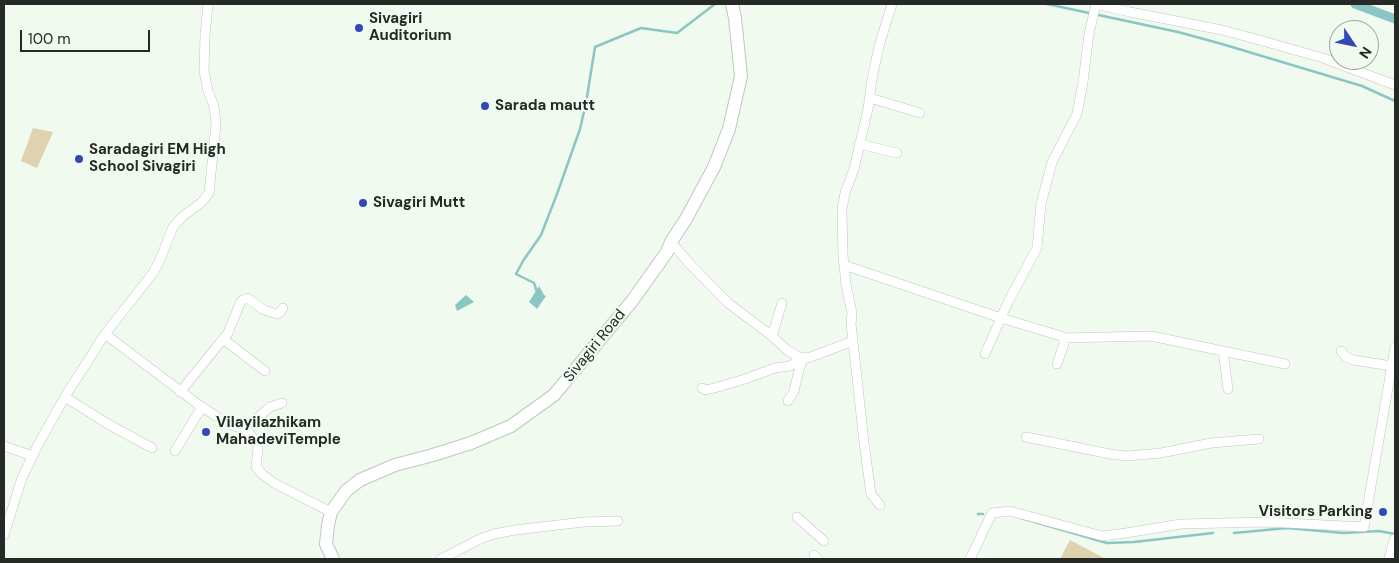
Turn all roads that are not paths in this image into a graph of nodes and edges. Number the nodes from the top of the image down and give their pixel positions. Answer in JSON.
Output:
{"nodes":[{"id":1,"x":208,"y":4,"type":"edge"},
{"id":2,"x":732,"y":4,"type":"edge"},
{"id":3,"x":892,"y":4,"type":"edge"},
{"id":4,"x":1095,"y":4,"type":"edge"},
{"id":5,"x":1395,"y":85,"type":"edge"},
{"id":6,"x":870,"y":98,"type":"junction"},
{"id":7,"x":920,"y":113,"type":"dead end"},
{"id":8,"x":859,"y":144,"type":"junction"},
{"id":9,"x":897,"y":153,"type":"dead end"},
{"id":10,"x":670,"y":242,"type":"junction"},
{"id":11,"x":847,"y":266,"type":"dead end"},
{"id":12,"x":782,"y":303,"type":"dead end"},
{"id":13,"x":283,"y":308,"type":"dead end"},
{"id":14,"x":1002,"y":318,"type":"junction"},
{"id":15,"x":105,"y":334,"type":"junction"},
{"id":16,"x":772,"y":336,"type":"junction"},
{"id":17,"x":1063,"y":338,"type":"junction"},
{"id":18,"x":223,"y":339,"type":"junction"},
{"id":19,"x":853,"y":341,"type":"junction"},
{"id":20,"x":1395,"y":346,"type":"edge"},
{"id":21,"x":1223,"y":351,"type":"junction"},
{"id":22,"x":1341,"y":351,"type":"dead end"},
{"id":23,"x":985,"y":354,"type":"dead end"},
{"id":24,"x":803,"y":358,"type":"junction"},
{"id":25,"x":1057,"y":364,"type":"dead end"},
{"id":26,"x":1285,"y":364,"type":"dead end"},
{"id":27,"x":1392,"y":366,"type":"junction"},
{"id":28,"x":265,"y":370,"type":"dead end"},
{"id":29,"x":702,"y":388,"type":"dead end"},
{"id":30,"x":1228,"y":389,"type":"dead end"},
{"id":31,"x":180,"y":392,"type":"junction"},
{"id":32,"x":65,"y":397,"type":"junction"},
{"id":33,"x":788,"y":401,"type":"dead end"},
{"id":34,"x":282,"y":403,"type":"dead end"},
{"id":35,"x":202,"y":407,"type":"junction"},
{"id":36,"x":247,"y":432,"type":"junction"},
{"id":37,"x":1026,"y":437,"type":"dead end"},
{"id":38,"x":1259,"y":439,"type":"dead end"},
{"id":39,"x":4,"y":446,"type":"edge"},
{"id":40,"x":152,"y":448,"type":"dead end"},
{"id":41,"x":175,"y":450,"type":"dead end"},
{"id":42,"x":33,"y":456,"type":"junction"},
{"id":43,"x":880,"y":504,"type":"dead end"},
{"id":44,"x":331,"y":512,"type":"junction"},
{"id":45,"x":797,"y":517,"type":"dead end"},
{"id":46,"x":618,"y":520,"type":"dead end"},
{"id":47,"x":4,"y":535,"type":"edge"},
{"id":48,"x":1394,"y":539,"type":"edge"},
{"id":49,"x":824,"y":542,"type":"dead end"},
{"id":50,"x":333,"y":559,"type":"edge"},
{"id":51,"x":441,"y":559,"type":"edge"},
{"id":52,"x":970,"y":559,"type":"edge"},
{"id":53,"x":1389,"y":559,"type":"edge"}],
"edges":[{"from":1,"to":15,"type":"street"},
{"from":2,"to":10,"type":"main road","name":"Sivagiri Road"},
{"from":3,"to":6,"type":"street"},
{"from":4,"to":5,"type":"street"},
{"from":4,"to":14,"type":"street"},
{"from":6,"to":7,"type":"street"},
{"from":6,"to":8,"type":"street"},
{"from":8,"to":9,"type":"street"},
{"from":8,"to":19,"type":"street"},
{"from":10,"to":16,"type":"street"},
{"from":10,"to":44,"type":"main road","name":"Sivagiri Road"},
{"from":11,"to":14,"type":"street"},
{"from":12,"to":16,"type":"street"},
{"from":13,"to":18,"type":"street"},
{"from":14,"to":17,"type":"street"},
{"from":14,"to":23,"type":"street"},
{"from":15,"to":31,"type":"street"},
{"from":15,"to":32,"type":"street"},
{"from":16,"to":24,"type":"street"},
{"from":17,"to":21,"type":"street"},
{"from":17,"to":25,"type":"street"},
{"from":18,"to":28,"type":"street"},
{"from":18,"to":31,"type":"street"},
{"from":19,"to":24,"type":"street"},
{"from":19,"to":43,"type":"street"},
{"from":20,"to":27,"type":"street"},
{"from":21,"to":26,"type":"street"},
{"from":21,"to":30,"type":"street"},
{"from":22,"to":27,"type":"street"},
{"from":24,"to":29,"type":"street"},
{"from":24,"to":33,"type":"street"},
{"from":27,"to":52,"type":"street"},
{"from":31,"to":35,"type":"street"},
{"from":32,"to":40,"type":"street"},
{"from":32,"to":42,"type":"street"},
{"from":34,"to":36,"type":"street"},
{"from":35,"to":36,"type":"street"},
{"from":35,"to":41,"type":"street"},
{"from":36,"to":44,"type":"street"},
{"from":37,"to":38,"type":"street"},
{"from":39,"to":42,"type":"street"},
{"from":42,"to":47,"type":"street"},
{"from":44,"to":50,"type":"main road","name":"Sivagiri Road"},
{"from":45,"to":49,"type":"street"},
{"from":46,"to":51,"type":"street"},
{"from":48,"to":53,"type":"street"}]}
